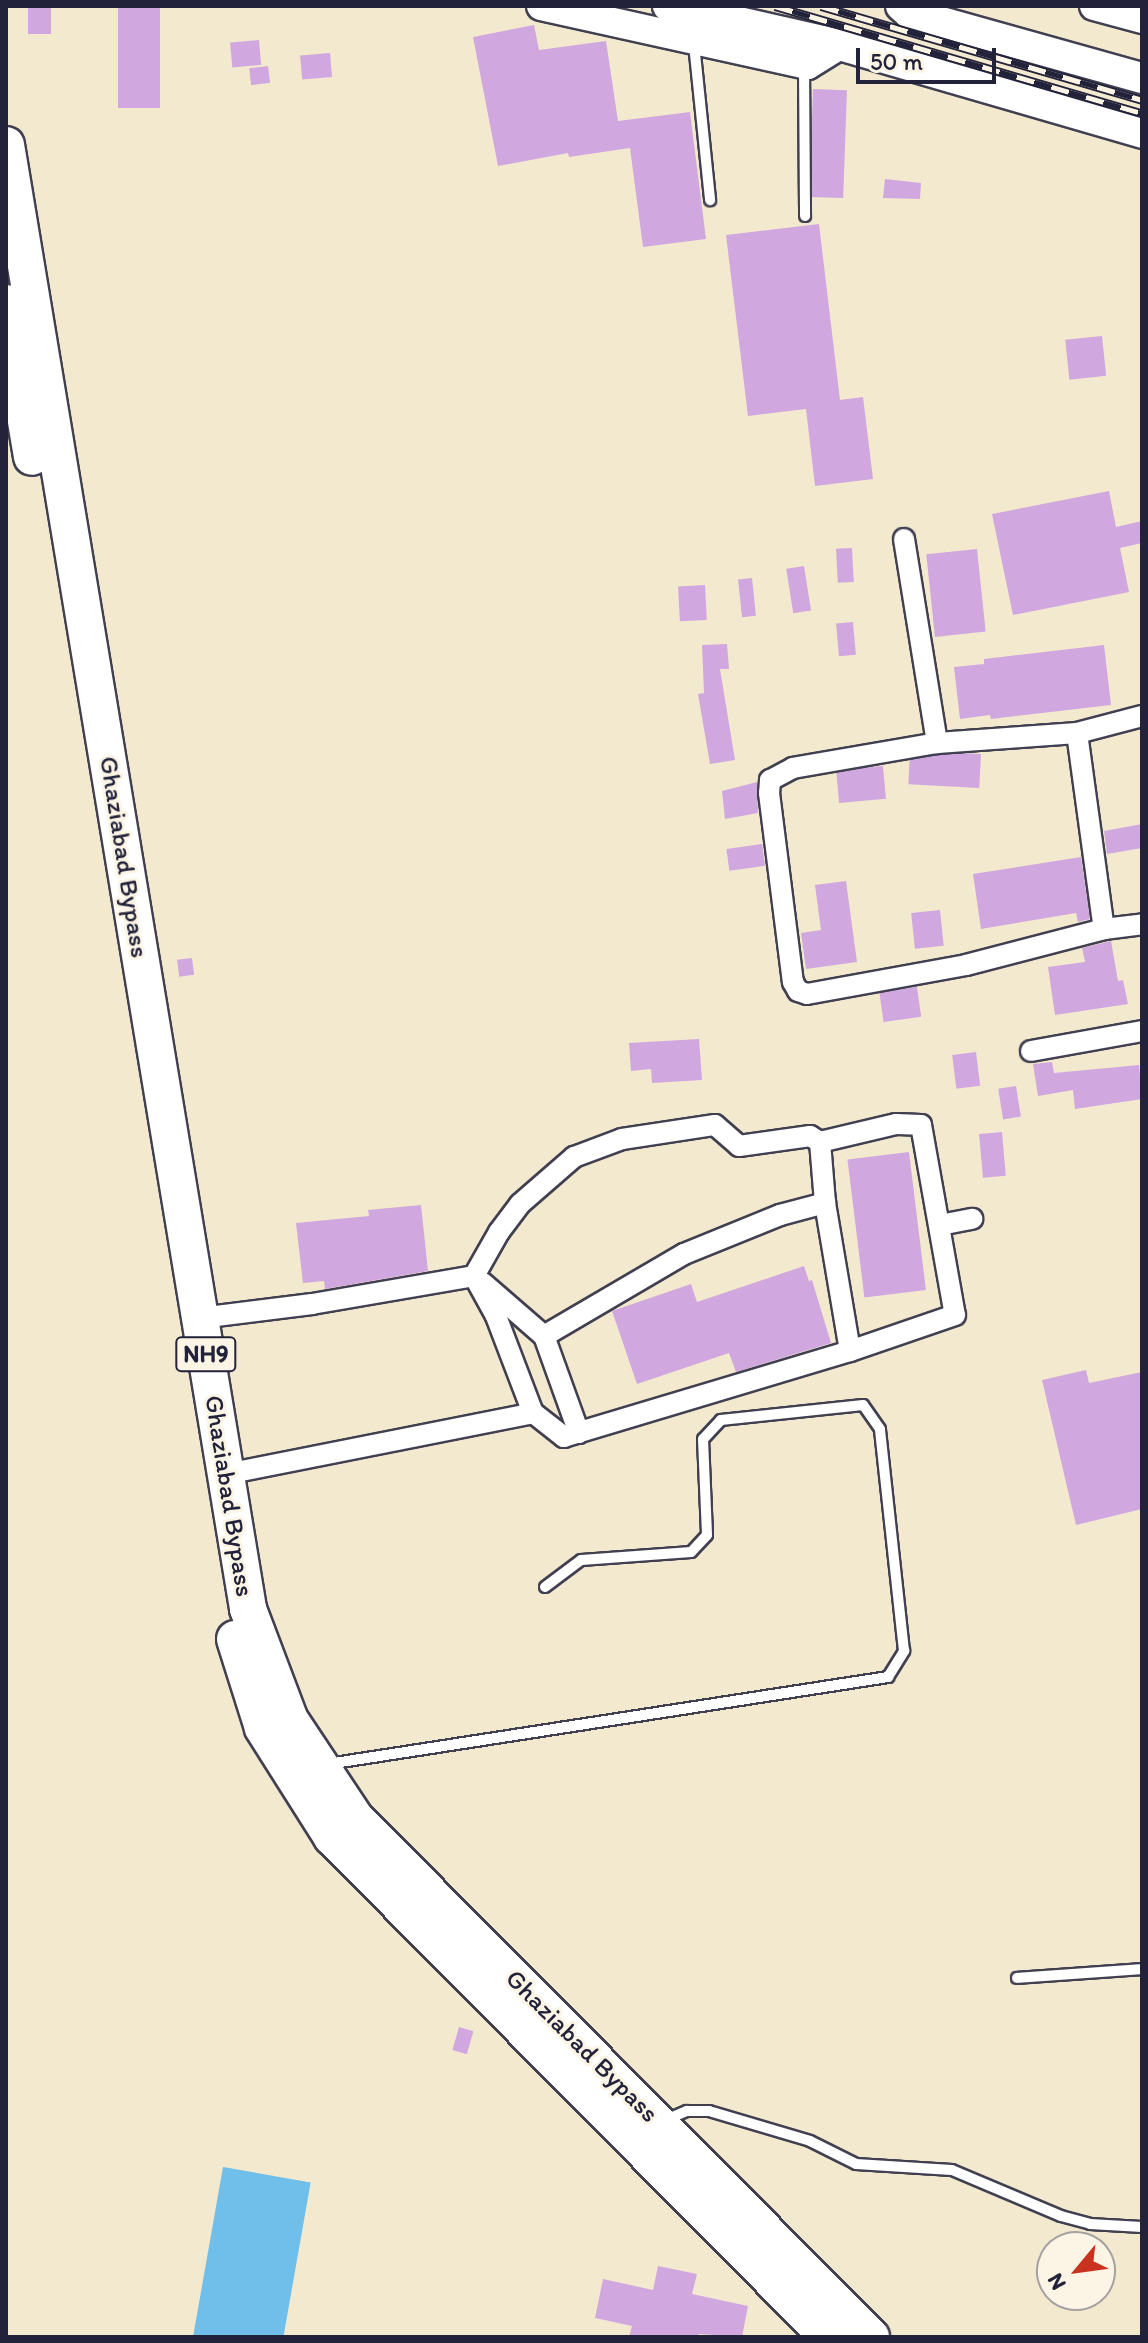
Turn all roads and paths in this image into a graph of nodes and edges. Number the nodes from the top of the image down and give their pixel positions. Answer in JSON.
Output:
{"nodes":[{"id":1,"x":541,"y":6,"type":"edge"},
{"id":2,"x":668,"y":6,"type":"edge"},
{"id":3,"x":1098,"y":7,"type":"edge"},
{"id":4,"x":897,"y":8,"type":"edge"},
{"id":5,"x":1142,"y":19,"type":"edge"},
{"id":6,"x":694,"y":42,"type":"junction"},
{"id":7,"x":840,"y":45,"type":"junction"},
{"id":8,"x":804,"y":64,"type":"junction"},
{"id":9,"x":1142,"y":78,"type":"edge"},
{"id":10,"x":1142,"y":133,"type":"edge"},
{"id":11,"x":6,"y":145,"type":"edge"},
{"id":12,"x":710,"y":200,"type":"dead end"},
{"id":13,"x":805,"y":216,"type":"dead end"},
{"id":14,"x":6,"y":303,"type":"edge"},
{"id":15,"x":904,"y":539,"type":"dead end"},
{"id":16,"x":1142,"y":716,"type":"edge"},
{"id":17,"x":1077,"y":733,"type":"junction"},
{"id":18,"x":937,"y":743,"type":"junction"},
{"id":19,"x":1142,"y":924,"type":"edge"},
{"id":20,"x":1104,"y":929,"type":"junction"},
{"id":21,"x":1142,"y":1031,"type":"edge"},
{"id":22,"x":1031,"y":1051,"type":"dead end"},
{"id":23,"x":820,"y":1142,"type":"junction"},
{"id":24,"x":170,"y":1201,"type":"junction"},
{"id":25,"x":825,"y":1203,"type":"junction"},
{"id":26,"x":972,"y":1219,"type":"dead end"},
{"id":27,"x":940,"y":1225,"type":"junction"},
{"id":28,"x":474,"y":1276,"type":"junction"},
{"id":29,"x":200,"y":1318,"type":"junction"},
{"id":30,"x":544,"y":1336,"type":"junction"},
{"id":31,"x":850,"y":1351,"type":"junction"},
{"id":32,"x":533,"y":1413,"type":"junction"},
{"id":33,"x":579,"y":1433,"type":"junction"},
{"id":34,"x":226,"y":1474,"type":"junction"},
{"id":35,"x":545,"y":1587,"type":"dead end"},
{"id":36,"x":320,"y":1765,"type":"junction"},
{"id":37,"x":1142,"y":1969,"type":"edge"},
{"id":38,"x":1017,"y":1978,"type":"dead end"},
{"id":39,"x":658,"y":2125,"type":"junction"},
{"id":40,"x":1142,"y":2227,"type":"edge"},
{"id":41,"x":828,"y":2337,"type":"edge"},
{"id":42,"x":871,"y":2337,"type":"edge"}],
"edges":[{"from":1,"to":6,"type":"street"},
{"from":2,"to":7,"type":"main road"},
{"from":3,"to":5,"type":"street"},
{"from":4,"to":9,"type":"main road"},
{"from":6,"to":8,"type":"street"},
{"from":6,"to":12,"type":"lane"},
{"from":7,"to":8,"type":"street"},
{"from":7,"to":10,"type":"main road"},
{"from":8,"to":13,"type":"lane"},
{"from":11,"to":24,"type":"highway","name":"Ghaziabad Bypass","number":"NH9"},
{"from":14,"to":24,"type":"highway","name":"Ghaziabad Bypass","number":"NH9"},
{"from":15,"to":18,"type":"street"},
{"from":16,"to":17,"type":"street"},
{"from":17,"to":18,"type":"street"},
{"from":17,"to":20,"type":"street"},
{"from":18,"to":20,"type":"street"},
{"from":19,"to":20,"type":"street"},
{"from":21,"to":22,"type":"street"},
{"from":23,"to":25,"type":"street"},
{"from":23,"to":27,"type":"street"},
{"from":23,"to":28,"type":"street"},
{"from":24,"to":29,"type":"highway","name":"Ghaziabad Bypass","number":"NH9"},
{"from":24,"to":41,"type":"highway","name":"Ghaziabad Bypass","number":"NH9"},
{"from":25,"to":30,"type":"street"},
{"from":25,"to":31,"type":"street"},
{"from":26,"to":27,"type":"street"},
{"from":27,"to":31,"type":"street"},
{"from":28,"to":29,"type":"street"},
{"from":28,"to":30,"type":"street"},
{"from":28,"to":32,"type":"street"},
{"from":29,"to":34,"type":"highway","name":"Ghaziabad Bypass","number":"NH9"},
{"from":30,"to":33,"type":"street"},
{"from":31,"to":33,"type":"street"},
{"from":32,"to":33,"type":"street"},
{"from":32,"to":34,"type":"street"},
{"from":34,"to":36,"type":"highway","name":"Ghaziabad Bypass","number":"NH9"},
{"from":35,"to":36,"type":"lane"},
{"from":36,"to":39,"type":"highway","name":"Ghaziabad Bypass","number":"NH9"},
{"from":37,"to":38,"type":"lane"},
{"from":39,"to":40,"type":"lane"},
{"from":39,"to":42,"type":"highway","name":"Ghaziabad Bypass","number":"NH9"}]}
